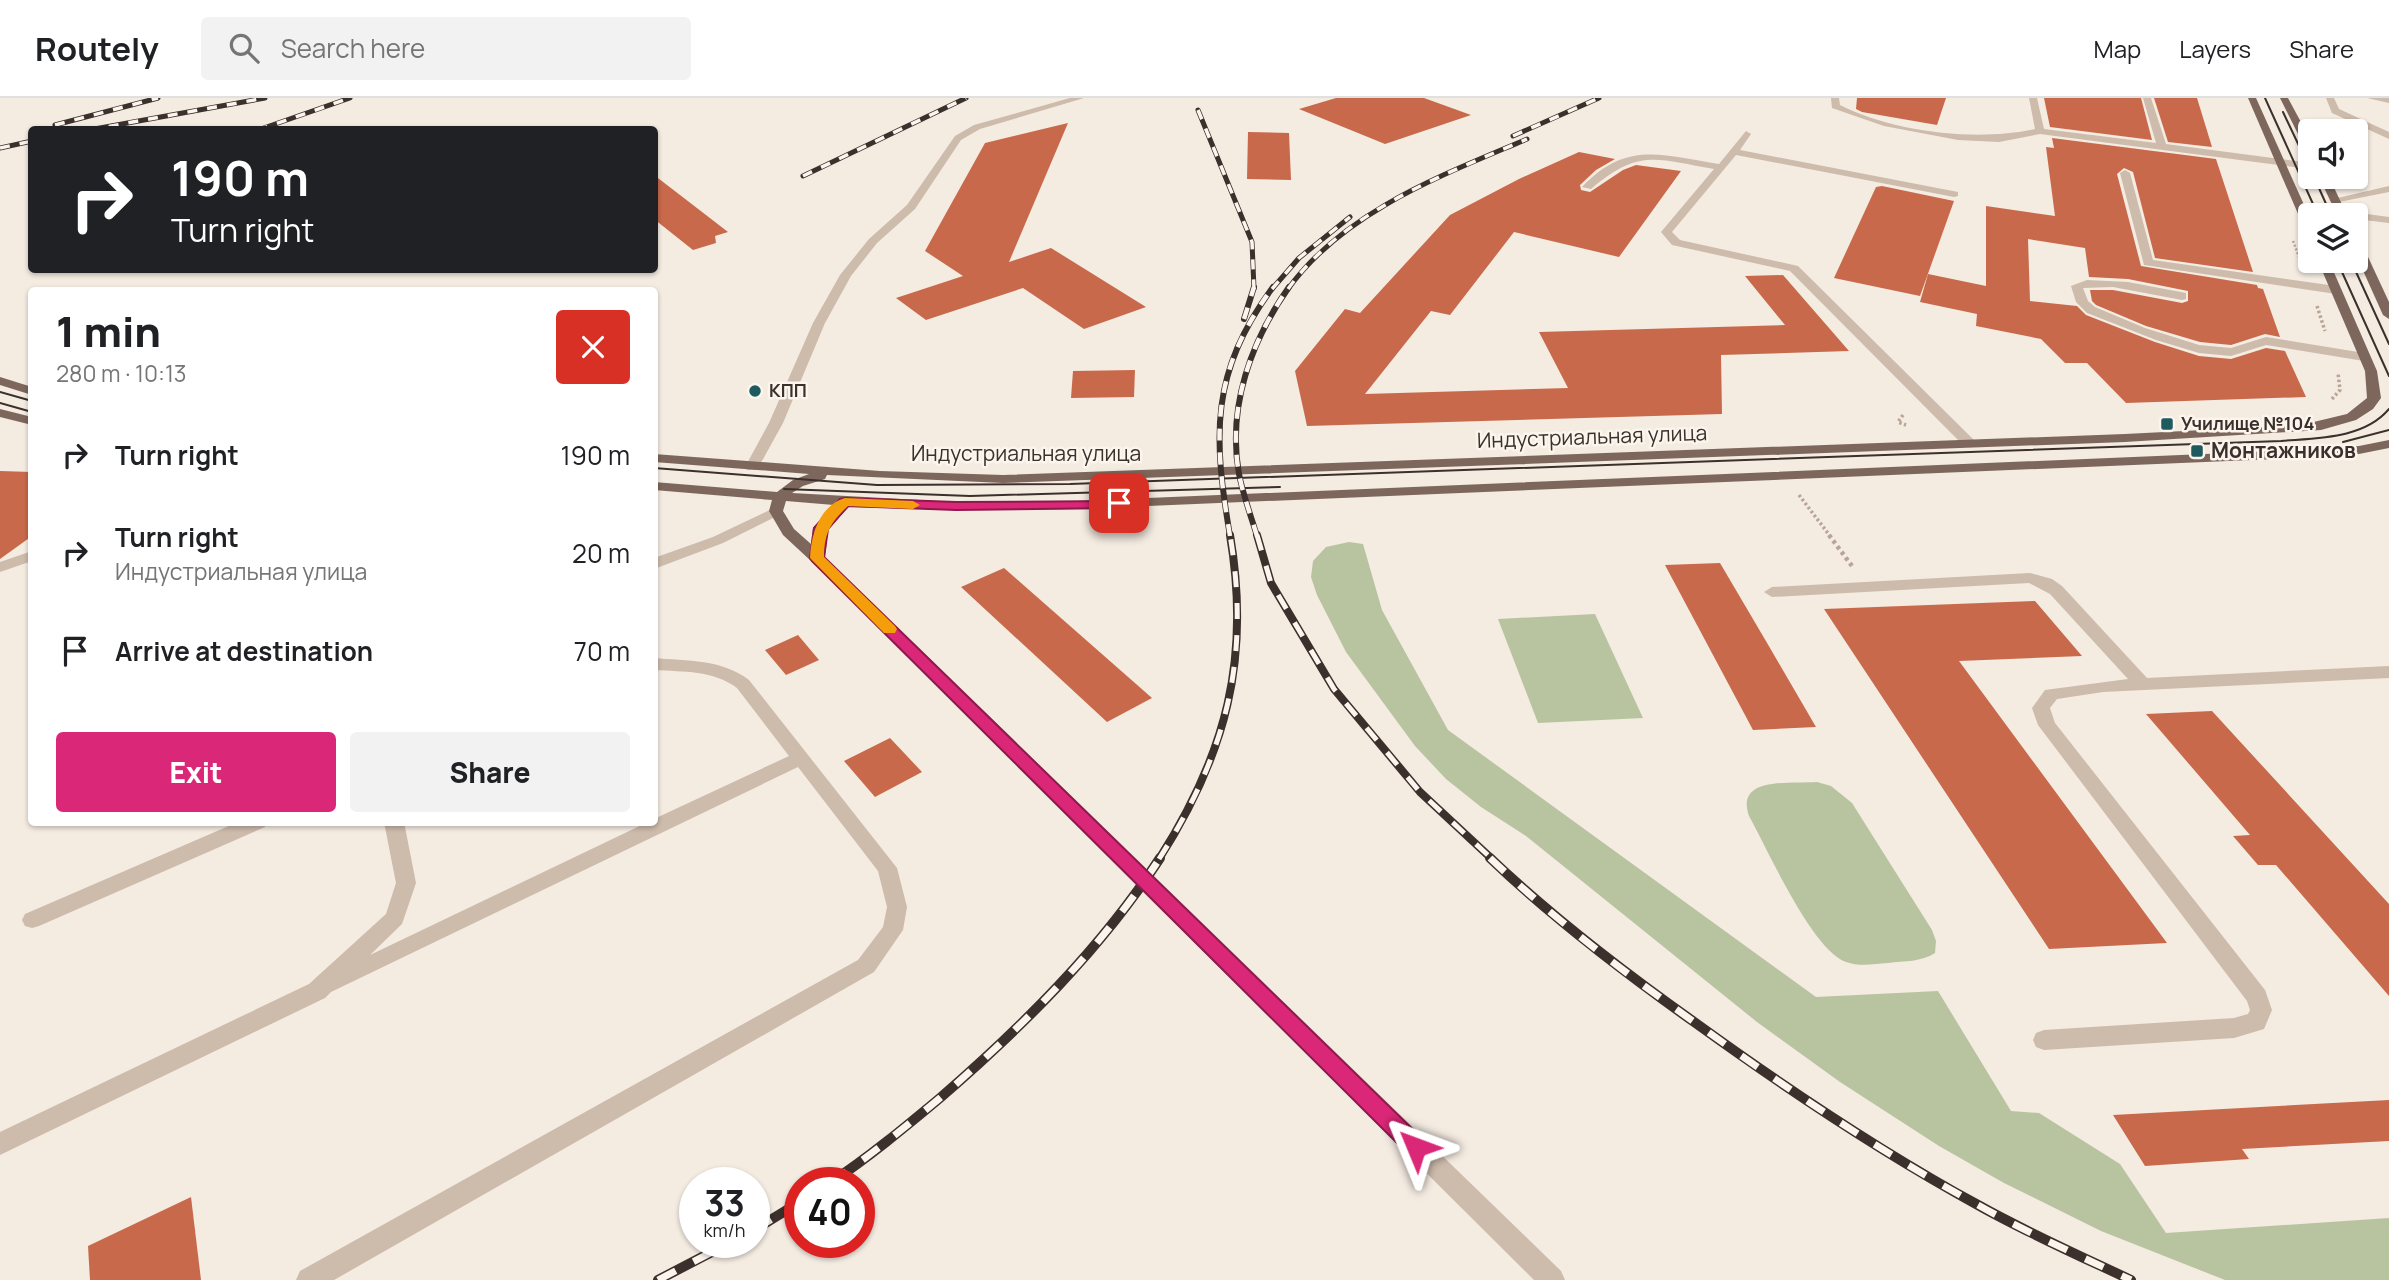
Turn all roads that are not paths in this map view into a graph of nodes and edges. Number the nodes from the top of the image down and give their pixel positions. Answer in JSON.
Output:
{"nodes":[{"id":1,"x":1080,"y":98,"type":"edge"},
{"id":2,"x":1835,"y":98,"type":"edge"},
{"id":3,"x":2033,"y":98,"type":"edge"},
{"id":4,"x":2147,"y":98,"type":"edge"},
{"id":5,"x":2252,"y":98,"type":"edge"},
{"id":6,"x":2284,"y":98,"type":"edge"},
{"id":7,"x":2330,"y":98,"type":"edge"},
{"id":8,"x":2371,"y":98,"type":"edge"},
{"id":9,"x":2389,"y":100,"type":"edge"},
{"id":10,"x":2298,"y":125,"type":"edge"},
{"id":11,"x":2040,"y":131,"type":"junction"},
{"id":12,"x":1746,"y":134,"type":"dead end"},
{"id":13,"x":2389,"y":136,"type":"edge"},
{"id":14,"x":2162,"y":146,"type":"junction"},
{"id":15,"x":1734,"y":152,"type":"junction"},
{"id":16,"x":2281,"y":163,"type":"junction"},
{"id":17,"x":2298,"y":165,"type":"edge"},
{"id":18,"x":1721,"y":167,"type":"junction"},
{"id":19,"x":2125,"y":173,"type":"dead end"},
{"id":20,"x":1587,"y":187,"type":"dead end"},
{"id":21,"x":2329,"y":189,"type":"edge"},
{"id":22,"x":2389,"y":189,"type":"edge"},
{"id":23,"x":1954,"y":194,"type":"dead end"},
{"id":24,"x":2334,"y":200,"type":"junction"},
{"id":25,"x":2298,"y":203,"type":"edge"},
{"id":26,"x":2337,"y":203,"type":"edge"},
{"id":27,"x":2368,"y":217,"type":"edge"},
{"id":28,"x":2389,"y":220,"type":"edge"},
{"id":29,"x":2368,"y":270,"type":"edge"},
{"id":30,"x":2328,"y":273,"type":"edge"},
{"id":31,"x":2336,"y":290,"type":"junction"},
{"id":32,"x":2182,"y":296,"type":"dead end"},
{"id":33,"x":2389,"y":315,"type":"edge"},
{"id":34,"x":2364,"y":357,"type":"junction"},
{"id":35,"x":0,"y":381,"type":"edge"},
{"id":36,"x":28,"y":390,"type":"edge"},
{"id":37,"x":0,"y":414,"type":"edge"},
{"id":38,"x":28,"y":420,"type":"edge"},
{"id":39,"x":1970,"y":444,"type":"junction"},
{"id":40,"x":2389,"y":444,"type":"edge"},
{"id":41,"x":658,"y":458,"type":"edge"},
{"id":42,"x":752,"y":467,"type":"junction"},
{"id":43,"x":880,"y":475,"type":"junction"},
{"id":44,"x":658,"y":487,"type":"edge"},
{"id":45,"x":845,"y":502,"type":"junction"},
{"id":46,"x":778,"y":504,"type":"junction"},
{"id":47,"x":28,"y":557,"type":"edge"},
{"id":48,"x":817,"y":558,"type":"junction"},
{"id":49,"x":658,"y":563,"type":"edge"},
{"id":50,"x":0,"y":567,"type":"edge"},
{"id":51,"x":1772,"y":592,"type":"dead end"},
{"id":52,"x":658,"y":664,"type":"edge"},
{"id":53,"x":2389,"y":672,"type":"edge"},
{"id":54,"x":2143,"y":684,"type":"junction"},
{"id":55,"x":800,"y":758,"type":"junction"},
{"id":56,"x":249,"y":826,"type":"edge"},
{"id":57,"x":395,"y":826,"type":"edge"},
{"id":58,"x":32,"y":920,"type":"dead end"},
{"id":59,"x":317,"y":991,"type":"junction"},
{"id":60,"x":2044,"y":1040,"type":"dead end"},
{"id":61,"x":0,"y":1144,"type":"edge"},
{"id":62,"x":309,"y":1280,"type":"edge"},
{"id":63,"x":1552,"y":1280,"type":"edge"}],
"edges":[{"from":1,"to":42,"type":"street"},
{"from":2,"to":11,"type":"street"},
{"from":3,"to":11,"type":"street"},
{"from":4,"to":14,"type":"street"},
{"from":5,"to":16,"type":"main road"},
{"from":6,"to":10,"type":"main road"},
{"from":7,"to":13,"type":"street"},
{"from":8,"to":9,"type":"street"},
{"from":11,"to":14,"type":"street"},
{"from":12,"to":15,"type":"street"},
{"from":14,"to":16,"type":"street"},
{"from":15,"to":18,"type":"street"},
{"from":15,"to":23,"type":"street"},
{"from":16,"to":17,"type":"street"},
{"from":16,"to":25,"type":"main road"},
{"from":18,"to":20,"type":"street"},
{"from":18,"to":39,"type":"street"},
{"from":19,"to":31,"type":"street"},
{"from":21,"to":24,"type":"main road"},
{"from":22,"to":24,"type":"street"},
{"from":24,"to":26,"type":"main road"},
{"from":27,"to":28,"type":"street"},
{"from":29,"to":33,"type":"main road"},
{"from":30,"to":31,"type":"main road","name":"Индустриальная улица"},
{"from":31,"to":34,"type":"main road","name":"Индустриальная улица"},
{"from":32,"to":34,"type":"street"},
{"from":34,"to":39,"type":"main road","name":"Индустриальная улица"},
{"from":35,"to":36,"type":"main road"},
{"from":37,"to":38,"type":"main road"},
{"from":39,"to":43,"type":"main road","name":"Индустриальная улица"},
{"from":40,"to":45,"type":"main road"},
{"from":41,"to":42,"type":"main road","name":"Индустриальная улица"},
{"from":42,"to":43,"type":"main road","name":"Индустриальная улица"},
{"from":43,"to":46,"type":"main road"},
{"from":44,"to":46,"type":"main road"},
{"from":45,"to":46,"type":"main road"},
{"from":45,"to":48,"type":"main road"},
{"from":46,"to":48,"type":"main road"},
{"from":46,"to":49,"type":"street"},
{"from":47,"to":50,"type":"street"},
{"from":48,"to":63,"type":"street"},
{"from":51,"to":54,"type":"street"},
{"from":52,"to":55,"type":"street"},
{"from":53,"to":54,"type":"street"},
{"from":54,"to":60,"type":"street"},
{"from":55,"to":59,"type":"street"},
{"from":55,"to":62,"type":"street"},
{"from":56,"to":58,"type":"street"},
{"from":57,"to":59,"type":"street"},
{"from":59,"to":61,"type":"street"}]}
